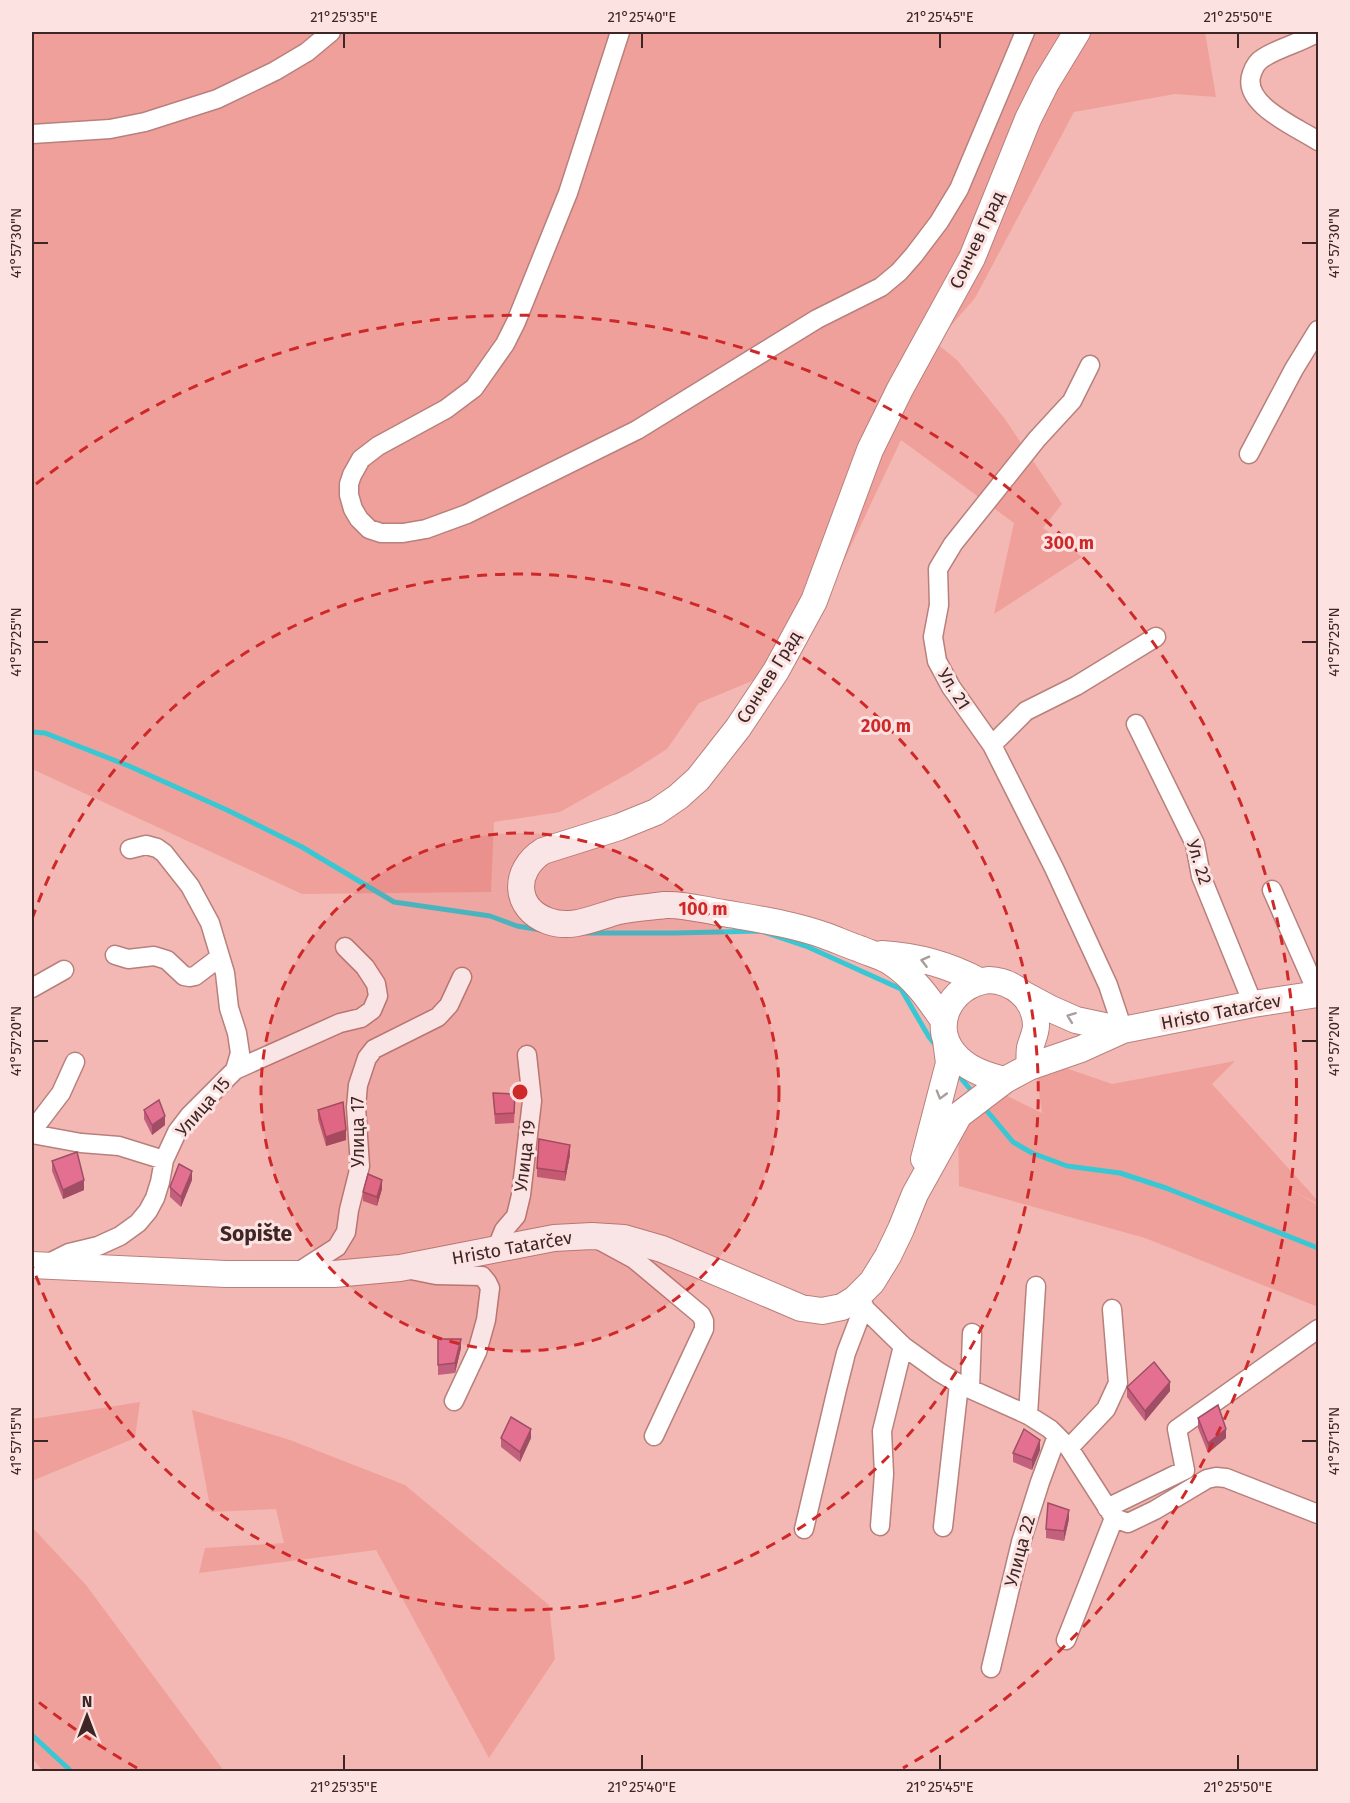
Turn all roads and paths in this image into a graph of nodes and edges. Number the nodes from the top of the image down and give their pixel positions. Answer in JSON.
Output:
{"nodes":[{"id":1,"x":331,"y":32,"type":"edge"},
{"id":2,"x":620,"y":32,"type":"edge"},
{"id":3,"x":1025,"y":32,"type":"edge"},
{"id":4,"x":1077,"y":32,"type":"edge"},
{"id":5,"x":1318,"y":32,"type":"edge"},
{"id":6,"x":32,"y":134,"type":"edge"},
{"id":7,"x":1318,"y":141,"type":"edge"},
{"id":8,"x":1318,"y":330,"type":"edge"},
{"id":9,"x":1090,"y":365,"type":"dead end"},
{"id":10,"x":1249,"y":454,"type":"dead end"},
{"id":11,"x":1156,"y":637,"type":"dead end"},
{"id":12,"x":1136,"y":724,"type":"dead end"},
{"id":13,"x":992,"y":745,"type":"junction"},
{"id":14,"x":130,"y":849,"type":"dead end"},
{"id":15,"x":1272,"y":890,"type":"dead end"},
{"id":16,"x":345,"y":947,"type":"dead end"},
{"id":17,"x":868,"y":953,"type":"junction"},
{"id":18,"x":115,"y":955,"type":"dead end"},
{"id":19,"x":220,"y":957,"type":"junction"},
{"id":20,"x":64,"y":970,"type":"dead end"},
{"id":21,"x":462,"y":977,"type":"dead end"},
{"id":22,"x":979,"y":981,"type":"junction"},
{"id":23,"x":32,"y":988,"type":"edge"},
{"id":24,"x":1023,"y":993,"type":"junction"},
{"id":25,"x":1318,"y":994,"type":"edge"},
{"id":26,"x":1253,"y":1004,"type":"junction"},
{"id":27,"x":945,"y":1029,"type":"junction"},
{"id":28,"x":1123,"y":1030,"type":"junction"},
{"id":29,"x":527,"y":1055,"type":"dead end"},
{"id":30,"x":75,"y":1062,"type":"dead end"},
{"id":31,"x":1029,"y":1067,"type":"junction"},
{"id":32,"x":235,"y":1070,"type":"junction"},
{"id":33,"x":1005,"y":1080,"type":"junction"},
{"id":34,"x":32,"y":1132,"type":"edge"},
{"id":35,"x":164,"y":1160,"type":"junction"},
{"id":36,"x":915,"y":1194,"type":"junction"},
{"id":37,"x":592,"y":1236,"type":"junction"},
{"id":38,"x":496,"y":1250,"type":"junction"},
{"id":39,"x":38,"y":1265,"type":"edge"},
{"id":40,"x":400,"y":1268,"type":"junction"},
{"id":41,"x":295,"y":1274,"type":"junction"},
{"id":42,"x":1036,"y":1286,"type":"dead end"},
{"id":43,"x":859,"y":1303,"type":"junction"},
{"id":44,"x":1112,"y":1309,"type":"dead end"},
{"id":45,"x":1318,"y":1329,"type":"edge"},
{"id":46,"x":972,"y":1333,"type":"dead end"},
{"id":47,"x":903,"y":1346,"type":"junction"},
{"id":48,"x":965,"y":1387,"type":"junction"},
{"id":49,"x":454,"y":1401,"type":"dead end"},
{"id":50,"x":1028,"y":1415,"type":"junction"},
{"id":51,"x":654,"y":1436,"type":"dead end"},
{"id":52,"x":1063,"y":1442,"type":"junction"},
{"id":53,"x":1111,"y":1513,"type":"junction"},
{"id":54,"x":1318,"y":1514,"type":"edge"},
{"id":55,"x":880,"y":1526,"type":"dead end"},
{"id":56,"x":943,"y":1527,"type":"dead end"},
{"id":57,"x":804,"y":1528,"type":"dead end"},
{"id":58,"x":1066,"y":1640,"type":"dead end"},
{"id":59,"x":991,"y":1668,"type":"dead end"}],
"edges":[{"from":1,"to":6,"type":"street"},
{"from":2,"to":3,"type":"street"},
{"from":4,"to":17,"type":"main road","name":"Сончев Град"},
{"from":5,"to":7,"type":"street"},
{"from":8,"to":10,"type":"street"},
{"from":9,"to":13,"type":"street","name":"Ул. 21"},
{"from":11,"to":13,"type":"street"},
{"from":12,"to":26,"type":"street","name":"Ул. 22"},
{"from":13,"to":28,"type":"street","name":"Ул. 21"},
{"from":14,"to":19,"type":"street"},
{"from":15,"to":25,"type":"street"},
{"from":16,"to":32,"type":"street","name":"Улица 15"},
{"from":22,"to":17,"type":"main road","one_way":true},
{"from":17,"to":27,"type":"main road","name":"Сончев Град"},
{"from":18,"to":19,"type":"street"},
{"from":19,"to":32,"type":"street"},
{"from":20,"to":23,"type":"street"},
{"from":21,"to":41,"type":"street","name":"Улица 17"},
{"from":22,"to":24,"type":"main road"},
{"from":22,"to":27,"type":"main road"},
{"from":28,"to":24,"type":"main road","name":"Hristo Tatarčev","one_way":true},
{"from":24,"to":31,"type":"main road"},
{"from":25,"to":26,"type":"main road","name":"Hristo Tatarčev"},
{"from":26,"to":28,"type":"main road","name":"Hristo Tatarčev"},
{"from":27,"to":33,"type":"main road"},
{"from":27,"to":36,"type":"main road","name":"Hristo Tatarčev","one_way":true},
{"from":28,"to":31,"type":"main road","name":"Hristo Tatarčev"},
{"from":29,"to":38,"type":"street","name":"Улица 19"},
{"from":30,"to":34,"type":"street"},
{"from":31,"to":33,"type":"main road"},
{"from":32,"to":35,"type":"street","name":"Улица 15"},
{"from":33,"to":36,"type":"main road","name":"Hristo Tatarčev"},
{"from":34,"to":35,"type":"street"},
{"from":35,"to":39,"type":"street","name":"Улица 15"},
{"from":36,"to":43,"type":"main road","name":"Hristo Tatarčev"},
{"from":37,"to":38,"type":"main road","name":"Hristo Tatarčev"},
{"from":37,"to":43,"type":"main road","name":"Hristo Tatarčev"},
{"from":37,"to":51,"type":"street"},
{"from":38,"to":40,"type":"main road","name":"Hristo Tatarčev"},
{"from":39,"to":41,"type":"main road","name":"Hristo Tatarčev"},
{"from":40,"to":41,"type":"main road","name":"Hristo Tatarčev"},
{"from":40,"to":49,"type":"street"},
{"from":42,"to":50,"type":"street"},
{"from":43,"to":47,"type":"street"},
{"from":43,"to":57,"type":"street"},
{"from":44,"to":52,"type":"street","name":"Улица 22"},
{"from":45,"to":53,"type":"street"},
{"from":46,"to":48,"type":"street"},
{"from":47,"to":48,"type":"street"},
{"from":47,"to":55,"type":"street"},
{"from":48,"to":50,"type":"street"},
{"from":48,"to":56,"type":"street"},
{"from":50,"to":52,"type":"street"},
{"from":52,"to":53,"type":"street"},
{"from":52,"to":59,"type":"street","name":"Улица 22"},
{"from":53,"to":54,"type":"street"},
{"from":53,"to":58,"type":"street"}]}
